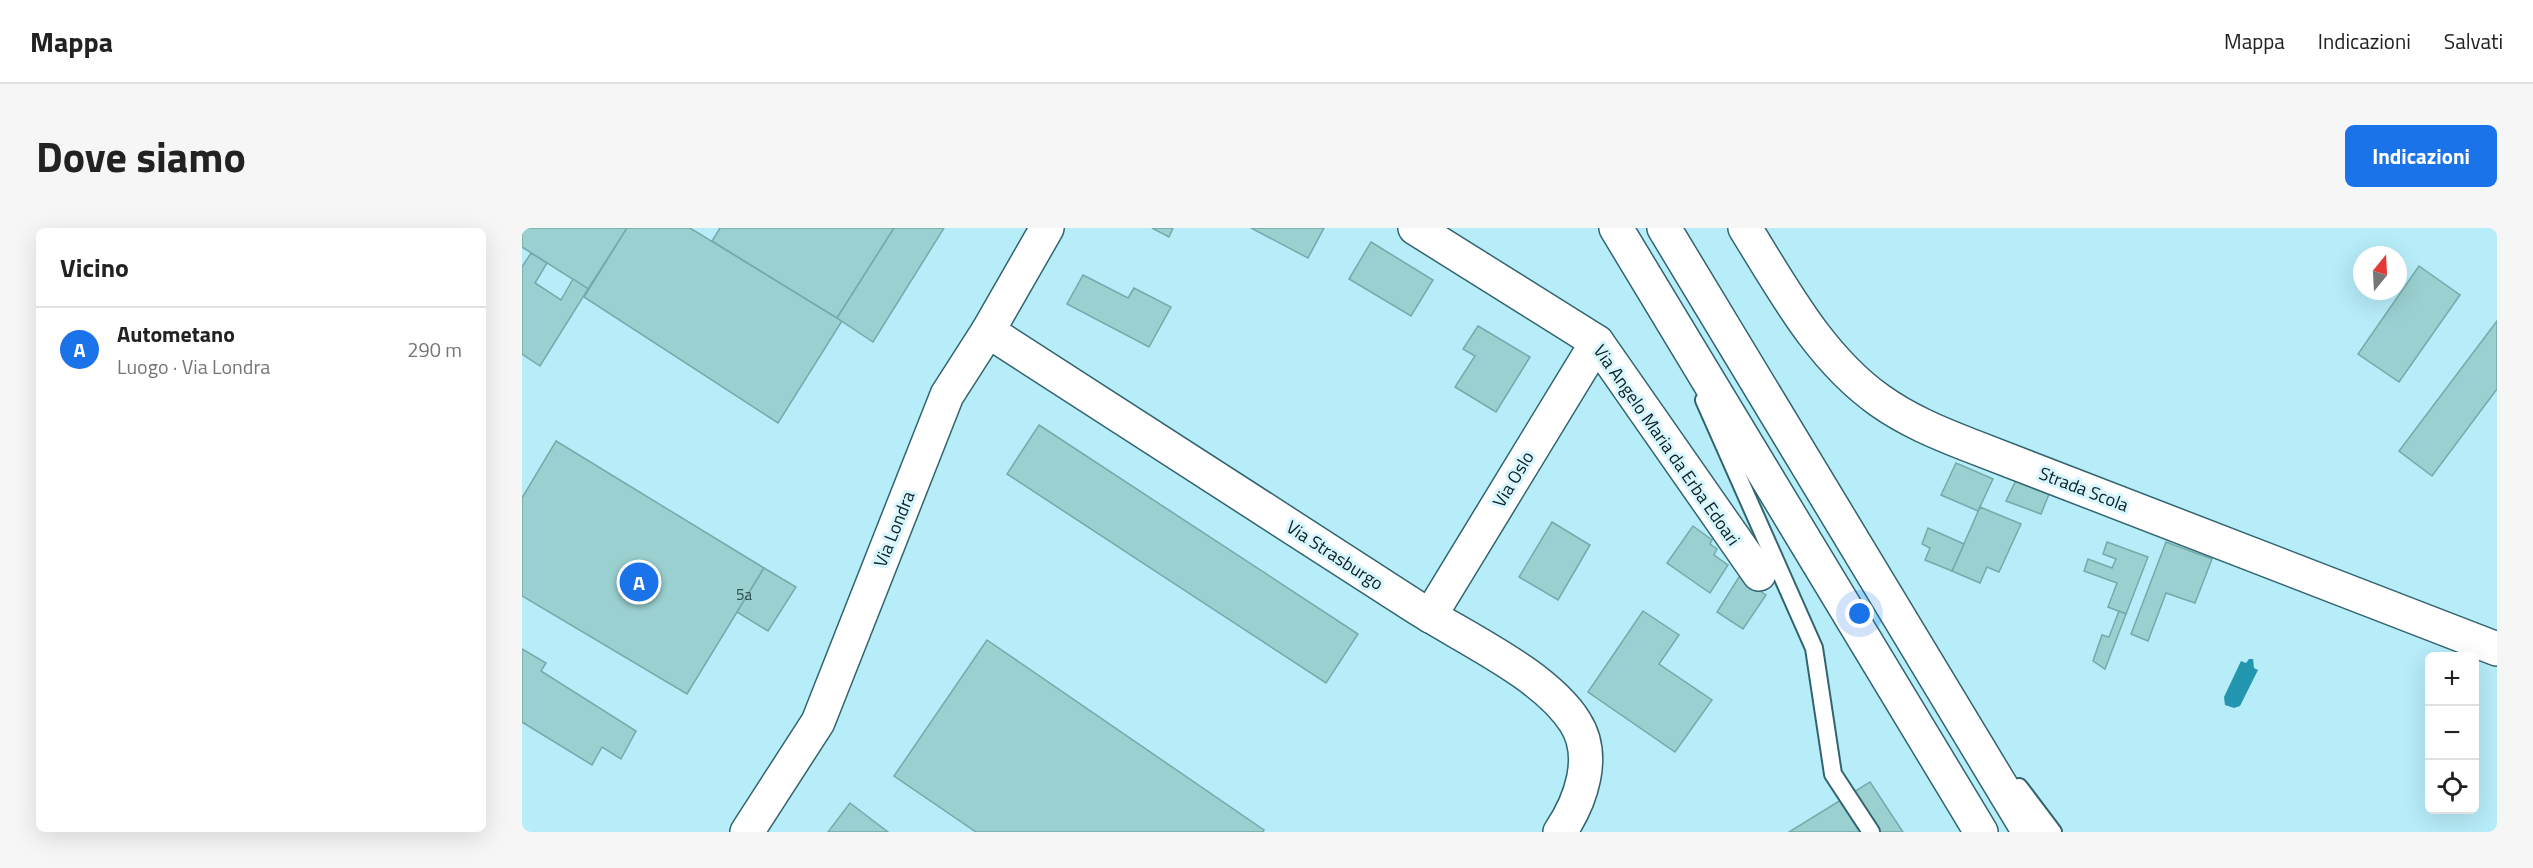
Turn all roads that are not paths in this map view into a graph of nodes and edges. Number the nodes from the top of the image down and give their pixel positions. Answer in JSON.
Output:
{"nodes":[{"id":1,"x":1047,"y":228,"type":"edge"},
{"id":2,"x":1415,"y":228,"type":"edge"},
{"id":3,"x":1616,"y":228,"type":"edge"},
{"id":4,"x":1664,"y":228,"type":"edge"},
{"id":5,"x":1745,"y":228,"type":"edge"},
{"id":6,"x":1657,"y":295,"type":"junction"},
{"id":7,"x":988,"y":331,"type":"junction"},
{"id":8,"x":1597,"y":342,"type":"junction"},
{"id":9,"x":1759,"y":574,"type":"dead end"},
{"id":10,"x":1430,"y":616,"type":"junction"},
{"id":11,"x":2497,"y":649,"type":"edge"},
{"id":12,"x":1924,"y":659,"type":"junction"},
{"id":13,"x":747,"y":832,"type":"edge"},
{"id":14,"x":1560,"y":832,"type":"edge"},
{"id":15,"x":1871,"y":832,"type":"edge"},
{"id":16,"x":1981,"y":832,"type":"edge"},
{"id":17,"x":2029,"y":832,"type":"edge"},
{"id":18,"x":2053,"y":832,"type":"edge"}],
"edges":[{"from":1,"to":7,"type":"main road","name":"Via Londra"},
{"from":2,"to":8,"type":"main road","name":"Via Angelo Maria da Erba Edoari"},
{"from":3,"to":6,"type":"main road"},
{"from":4,"to":12,"type":"main road"},
{"from":5,"to":11,"type":"main road","name":"Strada Scola"},
{"from":6,"to":15,"type":"lane"},
{"from":6,"to":16,"type":"main road"},
{"from":7,"to":10,"type":"main road","name":"Via Strasburgo"},
{"from":7,"to":13,"type":"main road","name":"Via Londra"},
{"from":8,"to":9,"type":"main road","name":"Via Angelo Maria da Erba Edoari"},
{"from":8,"to":10,"type":"main road","name":"Via Oslo"},
{"from":10,"to":14,"type":"main road","name":"Via Strasburgo"},
{"from":12,"to":17,"type":"main road"},
{"from":12,"to":18,"type":"lane"}]}
